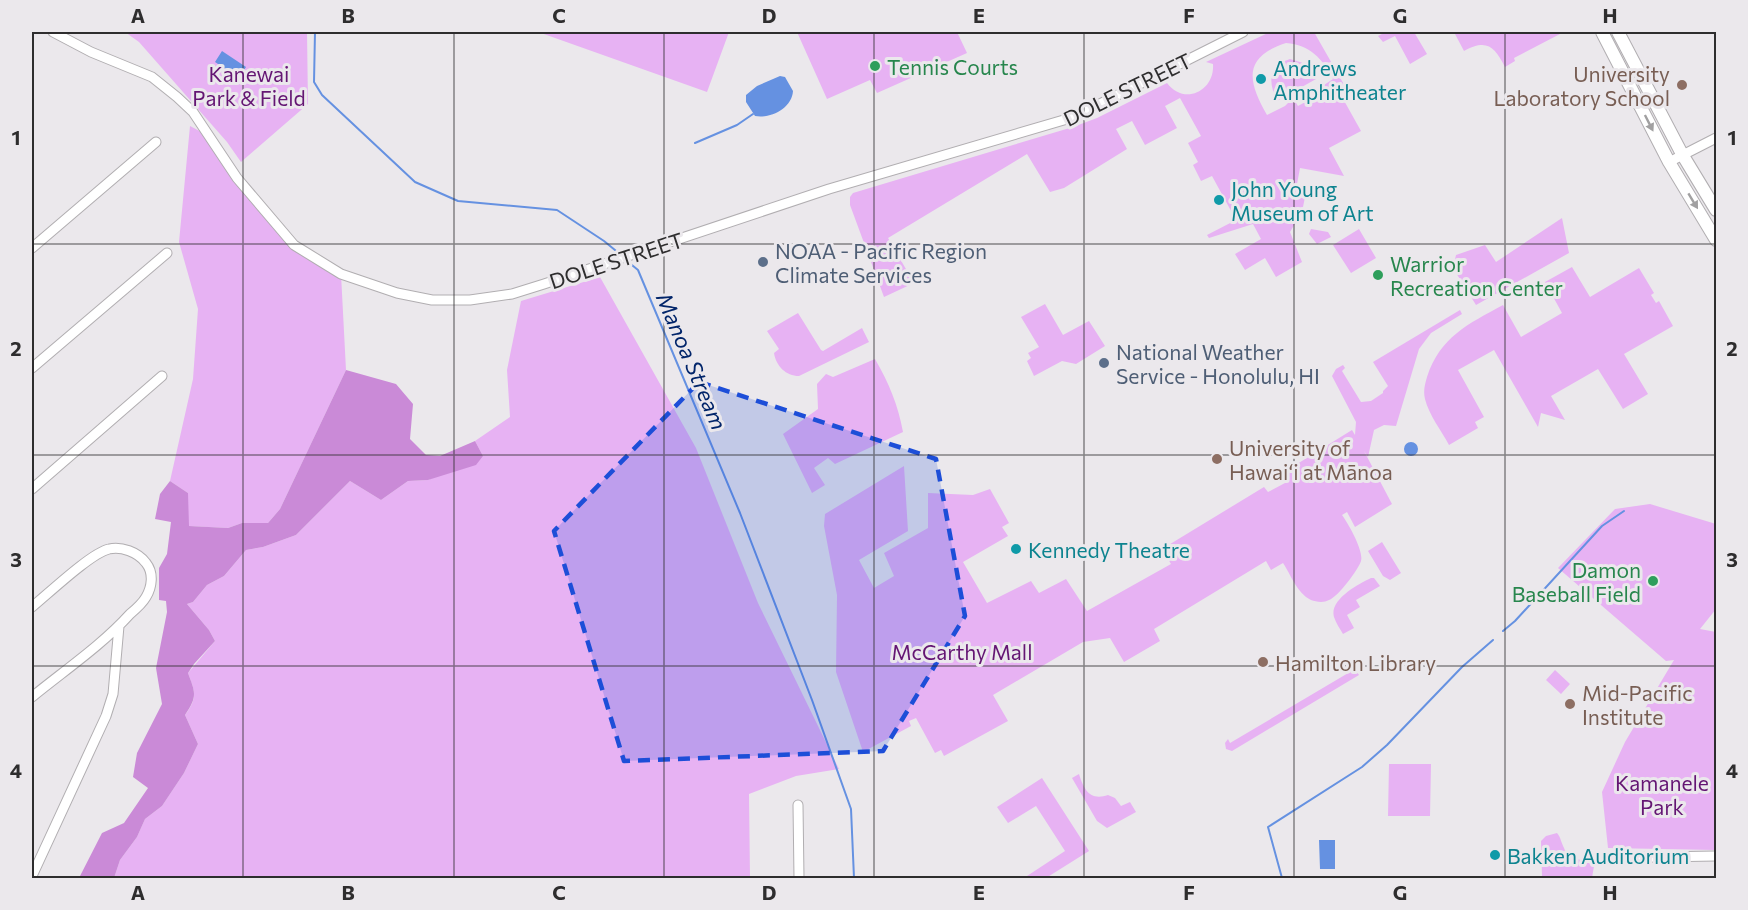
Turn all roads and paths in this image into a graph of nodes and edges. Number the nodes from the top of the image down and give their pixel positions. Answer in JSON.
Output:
{"nodes":[{"id":1,"x":53,"y":32,"type":"edge"},
{"id":2,"x":1243,"y":32,"type":"edge"},
{"id":3,"x":1602,"y":32,"type":"edge"},
{"id":4,"x":1618,"y":32,"type":"edge"},
{"id":5,"x":1716,"y":138,"type":"edge"},
{"id":6,"x":156,"y":142,"type":"dead end"},
{"id":7,"x":1682,"y":154,"type":"junction"},
{"id":8,"x":1669,"y":162,"type":"junction"},
{"id":9,"x":1716,"y":210,"type":"edge"},
{"id":10,"x":1716,"y":240,"type":"edge"},
{"id":11,"x":32,"y":248,"type":"edge"},
{"id":12,"x":167,"y":253,"type":"dead end"},
{"id":13,"x":32,"y":368,"type":"edge"},
{"id":14,"x":162,"y":376,"type":"dead end"},
{"id":15,"x":32,"y":489,"type":"edge"},
{"id":16,"x":32,"y":607,"type":"edge"},
{"id":17,"x":119,"y":626,"type":"junction"},
{"id":18,"x":32,"y":697,"type":"edge"},
{"id":19,"x":798,"y":805,"type":"dead end"},
{"id":20,"x":1716,"y":856,"type":"edge"},
{"id":21,"x":1603,"y":858,"type":"dead end"},
{"id":22,"x":32,"y":876,"type":"edge"},
{"id":23,"x":799,"y":879,"type":"edge"}],
"edges":[{"from":1,"to":2,"type":"street","name":"DOLE STREET"},
{"from":3,"to":8,"type":"main road","one_way":true},
{"from":4,"to":7,"type":"main road"},
{"from":5,"to":7,"type":"street"},
{"from":6,"to":11,"type":"street"},
{"from":7,"to":8,"type":"street"},
{"from":7,"to":9,"type":"main road"},
{"from":8,"to":10,"type":"main road","one_way":true},
{"from":12,"to":13,"type":"street"},
{"from":14,"to":15,"type":"street"},
{"from":16,"to":17,"type":"street"},
{"from":17,"to":18,"type":"street"},
{"from":17,"to":22,"type":"street"},
{"from":19,"to":23,"type":"street"},
{"from":20,"to":21,"type":"street"}]}
